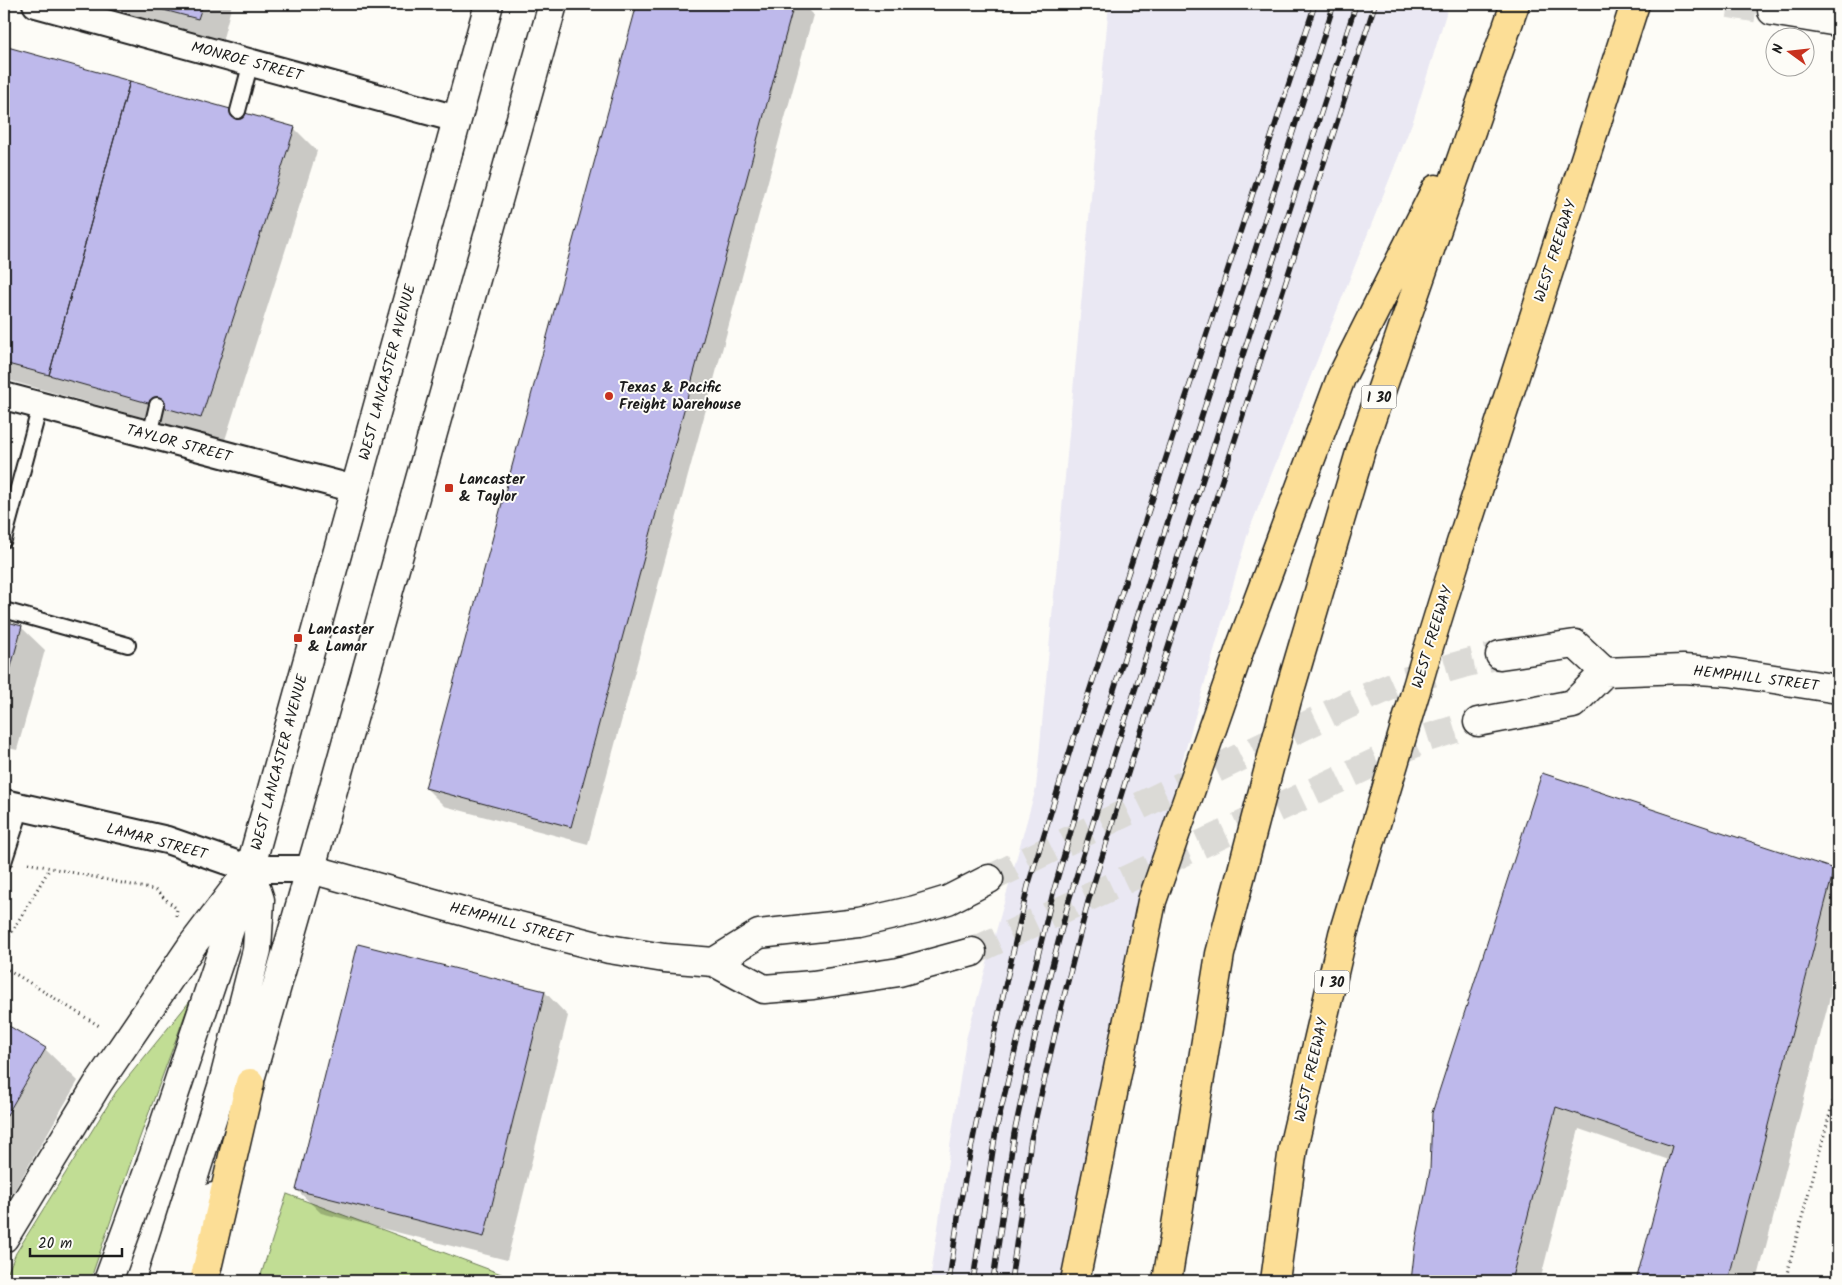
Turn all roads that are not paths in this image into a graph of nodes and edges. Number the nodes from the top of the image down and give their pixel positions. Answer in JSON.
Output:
{"nodes":[{"id":1,"x":36,"y":4,"type":"edge"},
{"id":2,"x":489,"y":4,"type":"edge"},
{"id":3,"x":553,"y":4,"type":"edge"},
{"id":4,"x":1515,"y":4,"type":"edge"},
{"id":5,"x":1635,"y":4,"type":"edge"},
{"id":6,"x":1772,"y":11,"type":"tunnel mouth"},
{"id":7,"x":1838,"y":22,"type":"edge"},
{"id":8,"x":251,"y":62,"type":"junction"},
{"id":9,"x":1482,"y":96,"type":"junction"},
{"id":10,"x":238,"y":111,"type":"dead end"},
{"id":11,"x":458,"y":118,"type":"junction"},
{"id":12,"x":4,"y":396,"type":"edge"},
{"id":13,"x":157,"y":405,"type":"dead end"},
{"id":14,"x":40,"y":406,"type":"junction"},
{"id":15,"x":150,"y":435,"type":"junction"},
{"id":16,"x":355,"y":489,"type":"junction"},
{"id":17,"x":4,"y":540,"type":"edge"},
{"id":18,"x":4,"y":610,"type":"edge"},
{"id":19,"x":128,"y":645,"type":"dead end"},
{"id":20,"x":1500,"y":654,"type":"tunnel mouth"},
{"id":21,"x":1606,"y":672,"type":"junction"},
{"id":22,"x":1838,"y":689,"type":"edge"},
{"id":23,"x":1478,"y":722,"type":"tunnel mouth"},
{"id":24,"x":13,"y":805,"type":"edge"},
{"id":25,"x":4,"y":860,"type":"edge"},
{"id":26,"x":250,"y":868,"type":"junction"},
{"id":27,"x":311,"y":869,"type":"junction"},
{"id":28,"x":989,"y":879,"type":"tunnel mouth"},
{"id":29,"x":972,"y":952,"type":"tunnel mouth"},
{"id":30,"x":714,"y":962,"type":"junction"},
{"id":31,"x":250,"y":1082,"type":"junction"},
{"id":32,"x":4,"y":1238,"type":"edge"},
{"id":33,"x":108,"y":1281,"type":"edge"},
{"id":34,"x":161,"y":1281,"type":"edge"},
{"id":35,"x":185,"y":1281,"type":"edge"},
{"id":36,"x":204,"y":1281,"type":"edge"},
{"id":37,"x":1075,"y":1281,"type":"edge"},
{"id":38,"x":1167,"y":1281,"type":"edge"},
{"id":39,"x":1275,"y":1281,"type":"edge"}],
"edges":[{"from":1,"to":8,"type":"street","name":"MONROE STREET"},
{"from":2,"to":11,"type":"main road","name":"WEST LANCASTER AVENUE"},
{"from":3,"to":27,"type":"main road"},
{"from":4,"to":9,"type":"highway","number":"I 30"},
{"from":5,"to":39,"type":"highway","name":"WEST FREEWAY","number":"I 30","bridge":true},
{"from":6,"to":7,"type":"main road"},
{"from":8,"to":10,"type":"lane"},
{"from":8,"to":11,"type":"street","name":"MONROE STREET"},
{"from":9,"to":37,"type":"highway"},
{"from":9,"to":38,"type":"highway","number":"I 30"},
{"from":11,"to":16,"type":"main road","name":"WEST LANCASTER AVENUE"},
{"from":12,"to":14,"type":"street","name":"TAYLOR STREET"},
{"from":13,"to":15,"type":"lane"},
{"from":14,"to":15,"type":"street","name":"TAYLOR STREET"},
{"from":14,"to":17,"type":"lane"},
{"from":15,"to":16,"type":"street","name":"TAYLOR STREET"},
{"from":16,"to":26,"type":"main road","name":"WEST LANCASTER AVENUE"},
{"from":18,"to":19,"type":"lane"},
{"from":20,"to":21,"type":"main road"},
{"from":21,"to":22,"type":"main road","name":"HEMPHILL STREET"},
{"from":21,"to":23,"type":"main road"},
{"from":24,"to":25,"type":"lane"},
{"from":24,"to":26,"type":"street","name":"LAMAR STREET"},
{"from":26,"to":27,"type":"street","name":"LAMAR STREET"},
{"from":26,"to":32,"type":"main road"},
{"from":26,"to":33,"type":"main road","name":"WEST LANCASTER AVENUE"},
{"from":26,"to":34,"type":"main road"},
{"from":27,"to":30,"type":"main road","name":"HEMPHILL STREET"},
{"from":27,"to":31,"type":"main road"},
{"from":28,"to":30,"type":"main road"},
{"from":29,"to":30,"type":"main road","name":"HEMPHILL STREET"},
{"from":31,"to":35,"type":"main road"},
{"from":31,"to":36,"type":"highway"}]}
